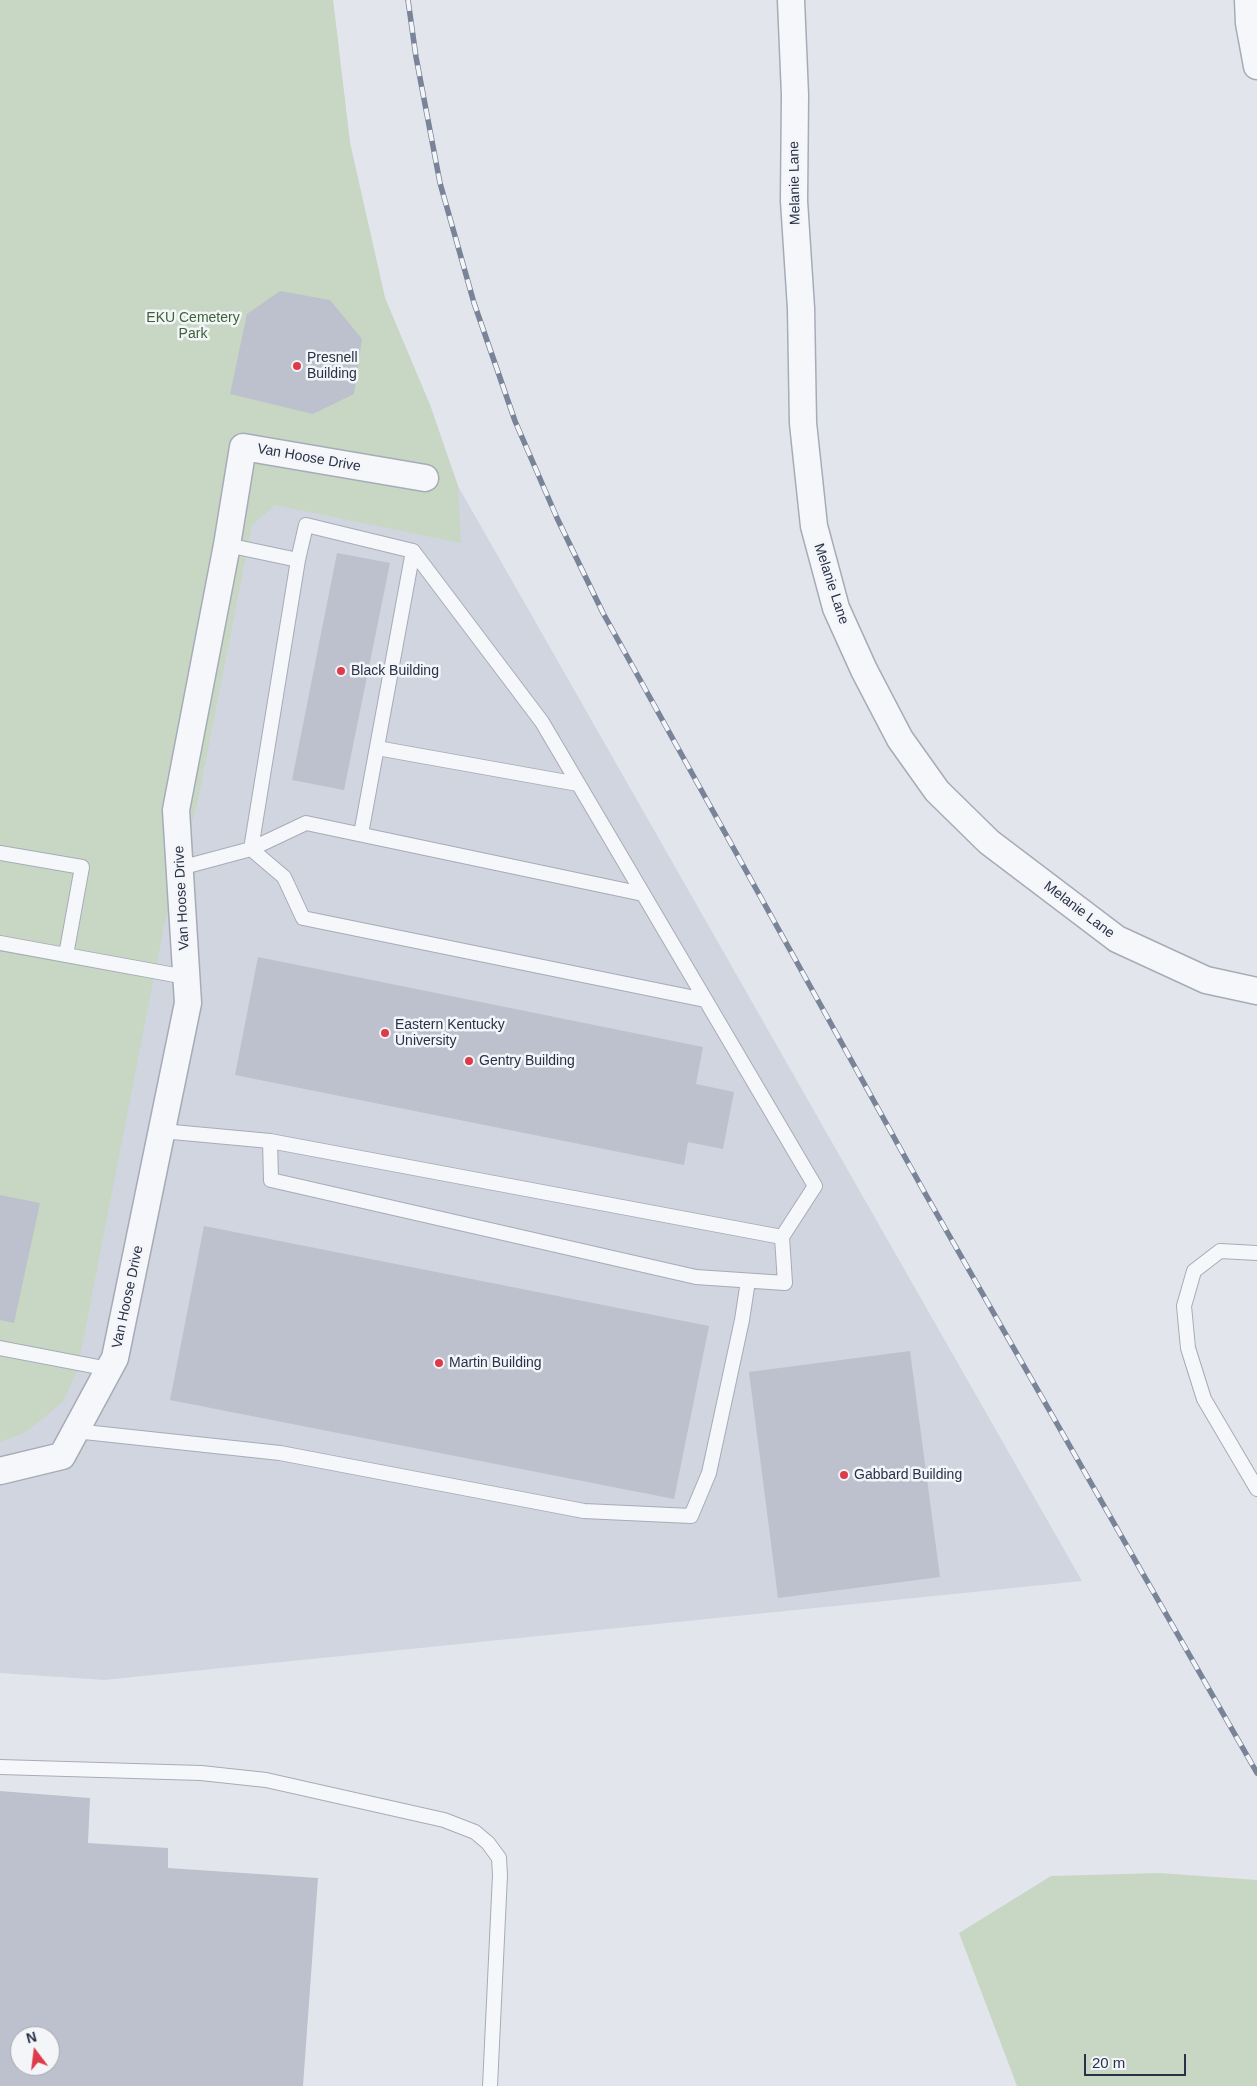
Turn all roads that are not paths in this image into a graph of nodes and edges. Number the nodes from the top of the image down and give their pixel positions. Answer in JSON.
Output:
{"nodes":[{"id":1,"x":791,"y":0,"type":"edge"},
{"id":2,"x":1248,"y":0,"type":"edge"},
{"id":3,"x":1257,"y":66,"type":"edge"},
{"id":4,"x":425,"y":478,"type":"dead end"},
{"id":5,"x":227,"y":545,"type":"junction"},
{"id":6,"x":413,"y":551,"type":"junction"},
{"id":7,"x":298,"y":560,"type":"junction"},
{"id":8,"x":377,"y":748,"type":"junction"},
{"id":9,"x":578,"y":784,"type":"junction"},
{"id":10,"x":361,"y":834,"type":"junction"},
{"id":11,"x":251,"y":849,"type":"junction"},
{"id":12,"x":0,"y":853,"type":"edge"},
{"id":13,"x":180,"y":868,"type":"junction"},
{"id":14,"x":643,"y":894,"type":"junction"},
{"id":15,"x":0,"y":943,"type":"edge"},
{"id":16,"x":66,"y":955,"type":"junction"},
{"id":17,"x":186,"y":977,"type":"junction"},
{"id":18,"x":1257,"y":991,"type":"edge"},
{"id":19,"x":705,"y":1000,"type":"junction"},
{"id":20,"x":162,"y":1131,"type":"junction"},
{"id":21,"x":270,"y":1141,"type":"junction"},
{"id":22,"x":782,"y":1236,"type":"junction"},
{"id":23,"x":1257,"y":1253,"type":"edge"},
{"id":24,"x":748,"y":1281,"type":"junction"},
{"id":25,"x":0,"y":1348,"type":"edge"},
{"id":26,"x":109,"y":1369,"type":"junction"},
{"id":27,"x":75,"y":1431,"type":"junction"},
{"id":28,"x":0,"y":1471,"type":"edge"},
{"id":29,"x":1257,"y":1489,"type":"edge"},
{"id":30,"x":0,"y":1767,"type":"edge"},
{"id":31,"x":490,"y":2086,"type":"edge"}],
"edges":[{"from":1,"to":18,"type":"street","name":"Melanie Lane"},
{"from":2,"to":3,"type":"street"},
{"from":4,"to":5,"type":"street","name":"Van Hoose Drive"},
{"from":5,"to":7,"type":"lane"},
{"from":5,"to":13,"type":"street","name":"Van Hoose Drive"},
{"from":6,"to":7,"type":"lane"},
{"from":6,"to":8,"type":"lane"},
{"from":6,"to":9,"type":"lane"},
{"from":7,"to":11,"type":"lane"},
{"from":8,"to":9,"type":"lane"},
{"from":8,"to":10,"type":"lane"},
{"from":9,"to":14,"type":"lane"},
{"from":10,"to":11,"type":"lane"},
{"from":10,"to":14,"type":"lane"},
{"from":11,"to":13,"type":"lane"},
{"from":11,"to":19,"type":"lane"},
{"from":12,"to":16,"type":"lane"},
{"from":13,"to":17,"type":"street","name":"Van Hoose Drive"},
{"from":14,"to":19,"type":"lane"},
{"from":15,"to":16,"type":"lane"},
{"from":16,"to":17,"type":"lane"},
{"from":17,"to":20,"type":"street","name":"Van Hoose Drive"},
{"from":19,"to":22,"type":"lane"},
{"from":20,"to":21,"type":"lane"},
{"from":20,"to":26,"type":"street","name":"Van Hoose Drive"},
{"from":21,"to":22,"type":"lane"},
{"from":21,"to":24,"type":"lane"},
{"from":22,"to":24,"type":"lane"},
{"from":23,"to":29,"type":"lane"},
{"from":24,"to":27,"type":"lane"},
{"from":25,"to":26,"type":"lane"},
{"from":26,"to":27,"type":"street","name":"Van Hoose Drive"},
{"from":27,"to":28,"type":"street","name":"Van Hoose Drive"},
{"from":30,"to":31,"type":"lane"}]}
